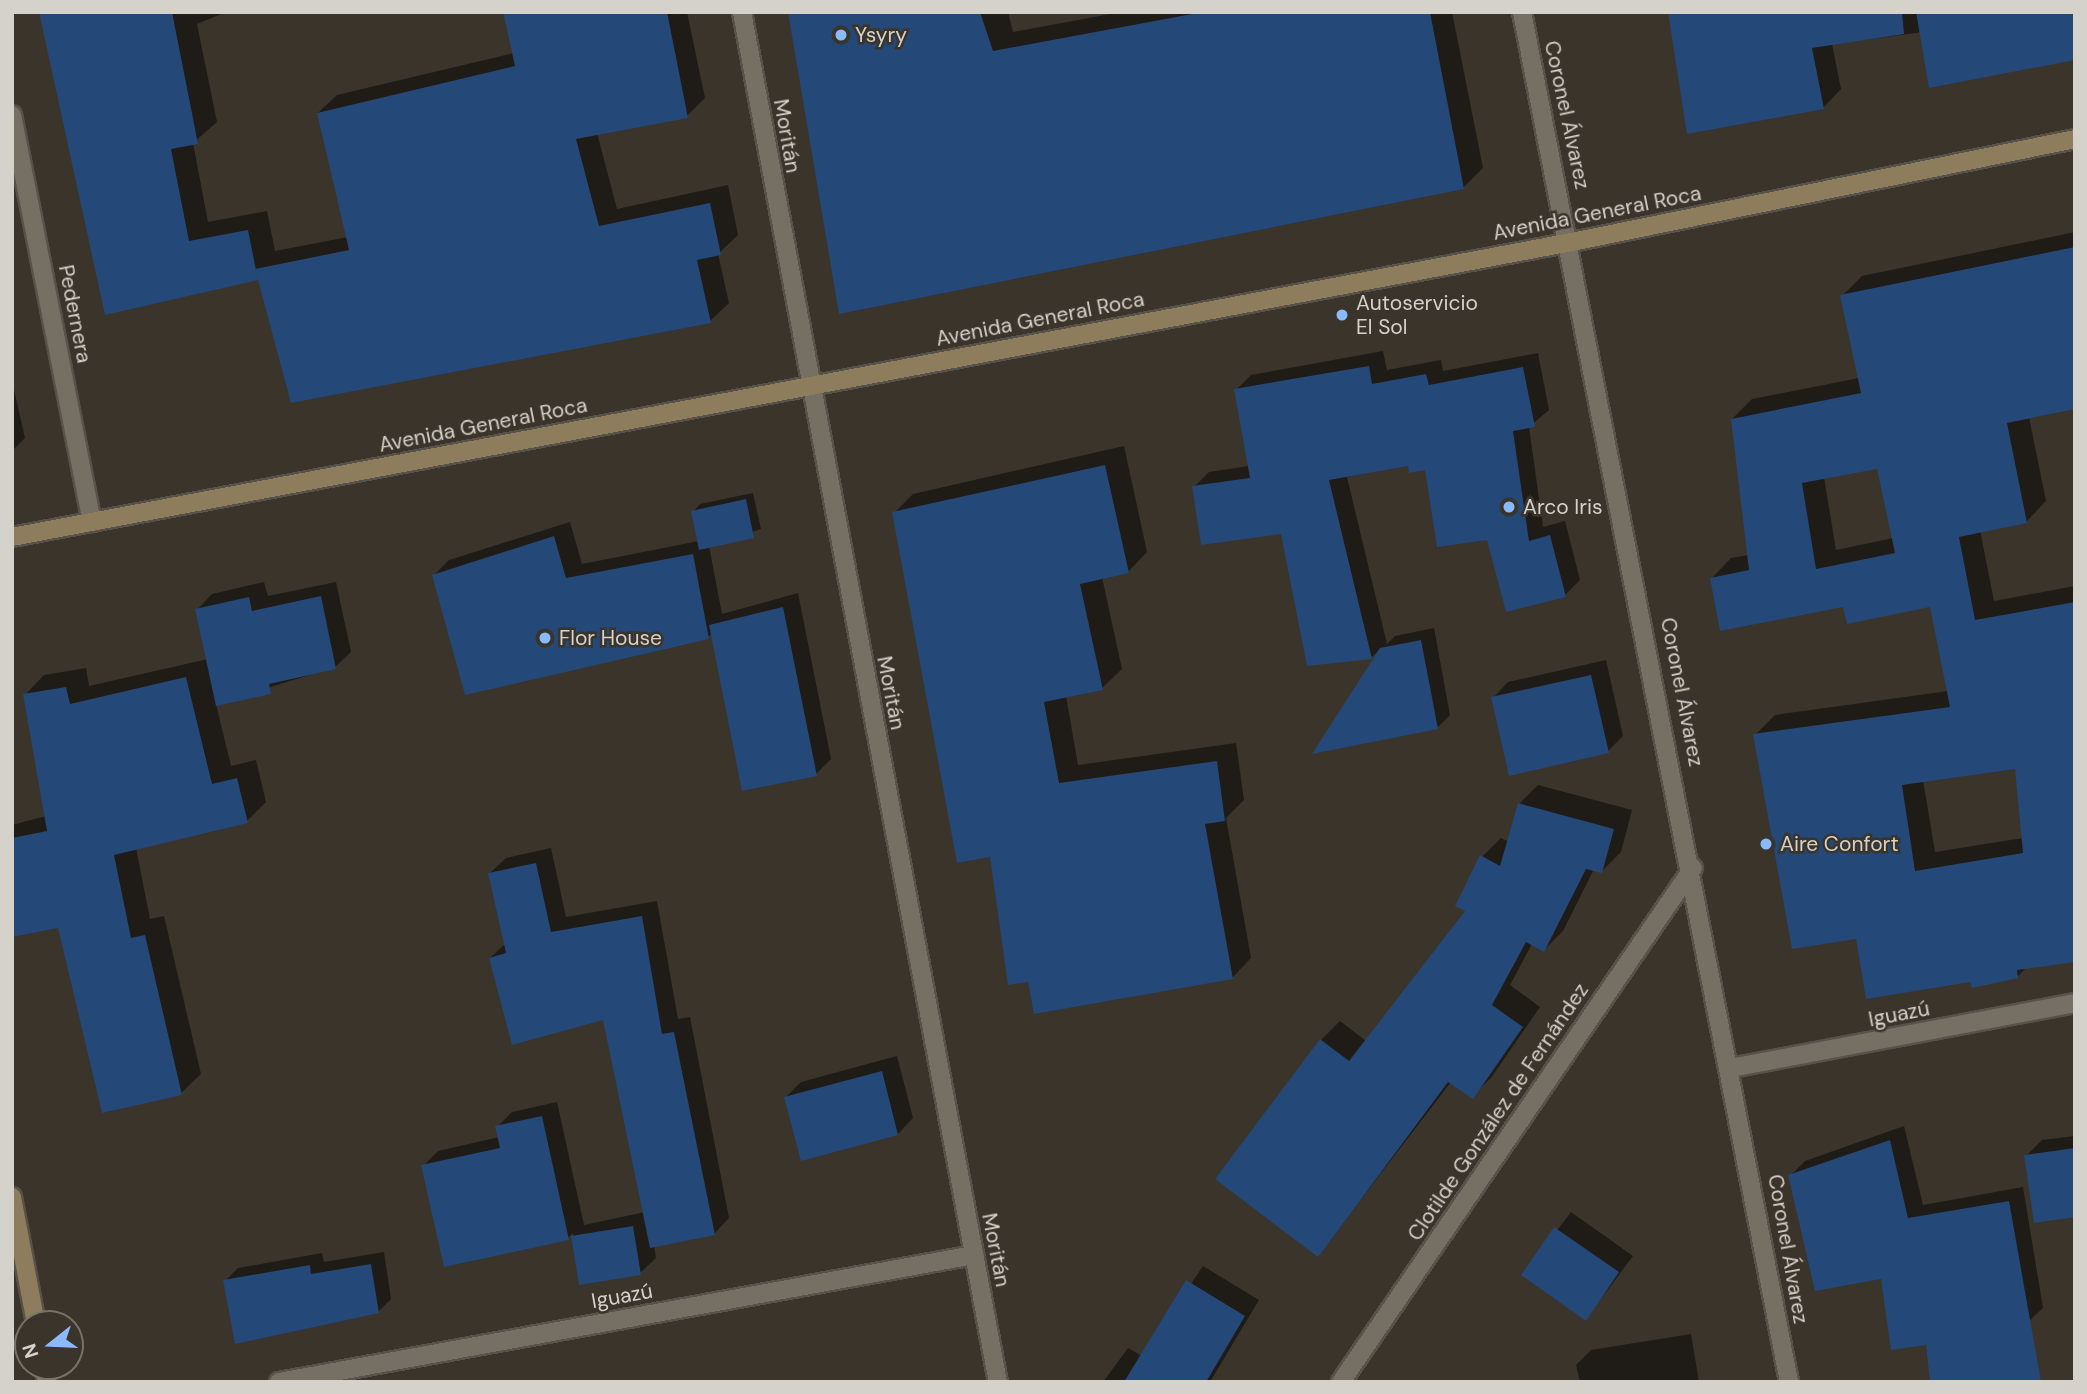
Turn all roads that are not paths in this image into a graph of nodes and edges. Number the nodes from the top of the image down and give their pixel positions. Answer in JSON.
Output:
{"nodes":[{"id":1,"x":742,"y":12,"type":"edge"},
{"id":2,"x":1522,"y":12,"type":"edge"},
{"id":3,"x":12,"y":115,"type":"edge"},
{"id":4,"x":2075,"y":139,"type":"edge"},
{"id":5,"x":1572,"y":242,"type":"junction"},
{"id":6,"x":810,"y":386,"type":"junction"},
{"id":7,"x":92,"y":522,"type":"junction"},
{"id":8,"x":12,"y":537,"type":"edge"},
{"id":9,"x":1693,"y":868,"type":"junction"},
{"id":10,"x":2075,"y":1003,"type":"edge"},
{"id":11,"x":1731,"y":1068,"type":"junction"},
{"id":12,"x":12,"y":1197,"type":"edge"},
{"id":13,"x":974,"y":1255,"type":"junction"},
{"id":14,"x":33,"y":1310,"type":"edge"},
{"id":15,"x":279,"y":1382,"type":"edge"},
{"id":16,"x":998,"y":1382,"type":"edge"},
{"id":17,"x":1341,"y":1382,"type":"edge"},
{"id":18,"x":1790,"y":1382,"type":"edge"}],
"edges":[{"from":1,"to":6,"type":"street","name":"Moritán"},
{"from":2,"to":5,"type":"street","name":"Coronel Álvarez"},
{"from":3,"to":7,"type":"street","name":"Pedernera"},
{"from":4,"to":5,"type":"main road","name":"Avenida General Roca"},
{"from":5,"to":6,"type":"main road","name":"Avenida General Roca"},
{"from":5,"to":9,"type":"street","name":"Coronel Álvarez"},
{"from":6,"to":7,"type":"main road","name":"Avenida General Roca"},
{"from":6,"to":13,"type":"street","name":"Moritán"},
{"from":7,"to":8,"type":"main road","name":"Avenida General Roca"},
{"from":9,"to":11,"type":"street","name":"Coronel Álvarez"},
{"from":9,"to":17,"type":"street","name":"Clotilde González de Fernández"},
{"from":10,"to":11,"type":"street","name":"Iguazú"},
{"from":11,"to":18,"type":"street","name":"Coronel Álvarez"},
{"from":12,"to":14,"type":"main road"},
{"from":13,"to":15,"type":"street","name":"Iguazú"},
{"from":13,"to":16,"type":"street","name":"Moritán"}]}
